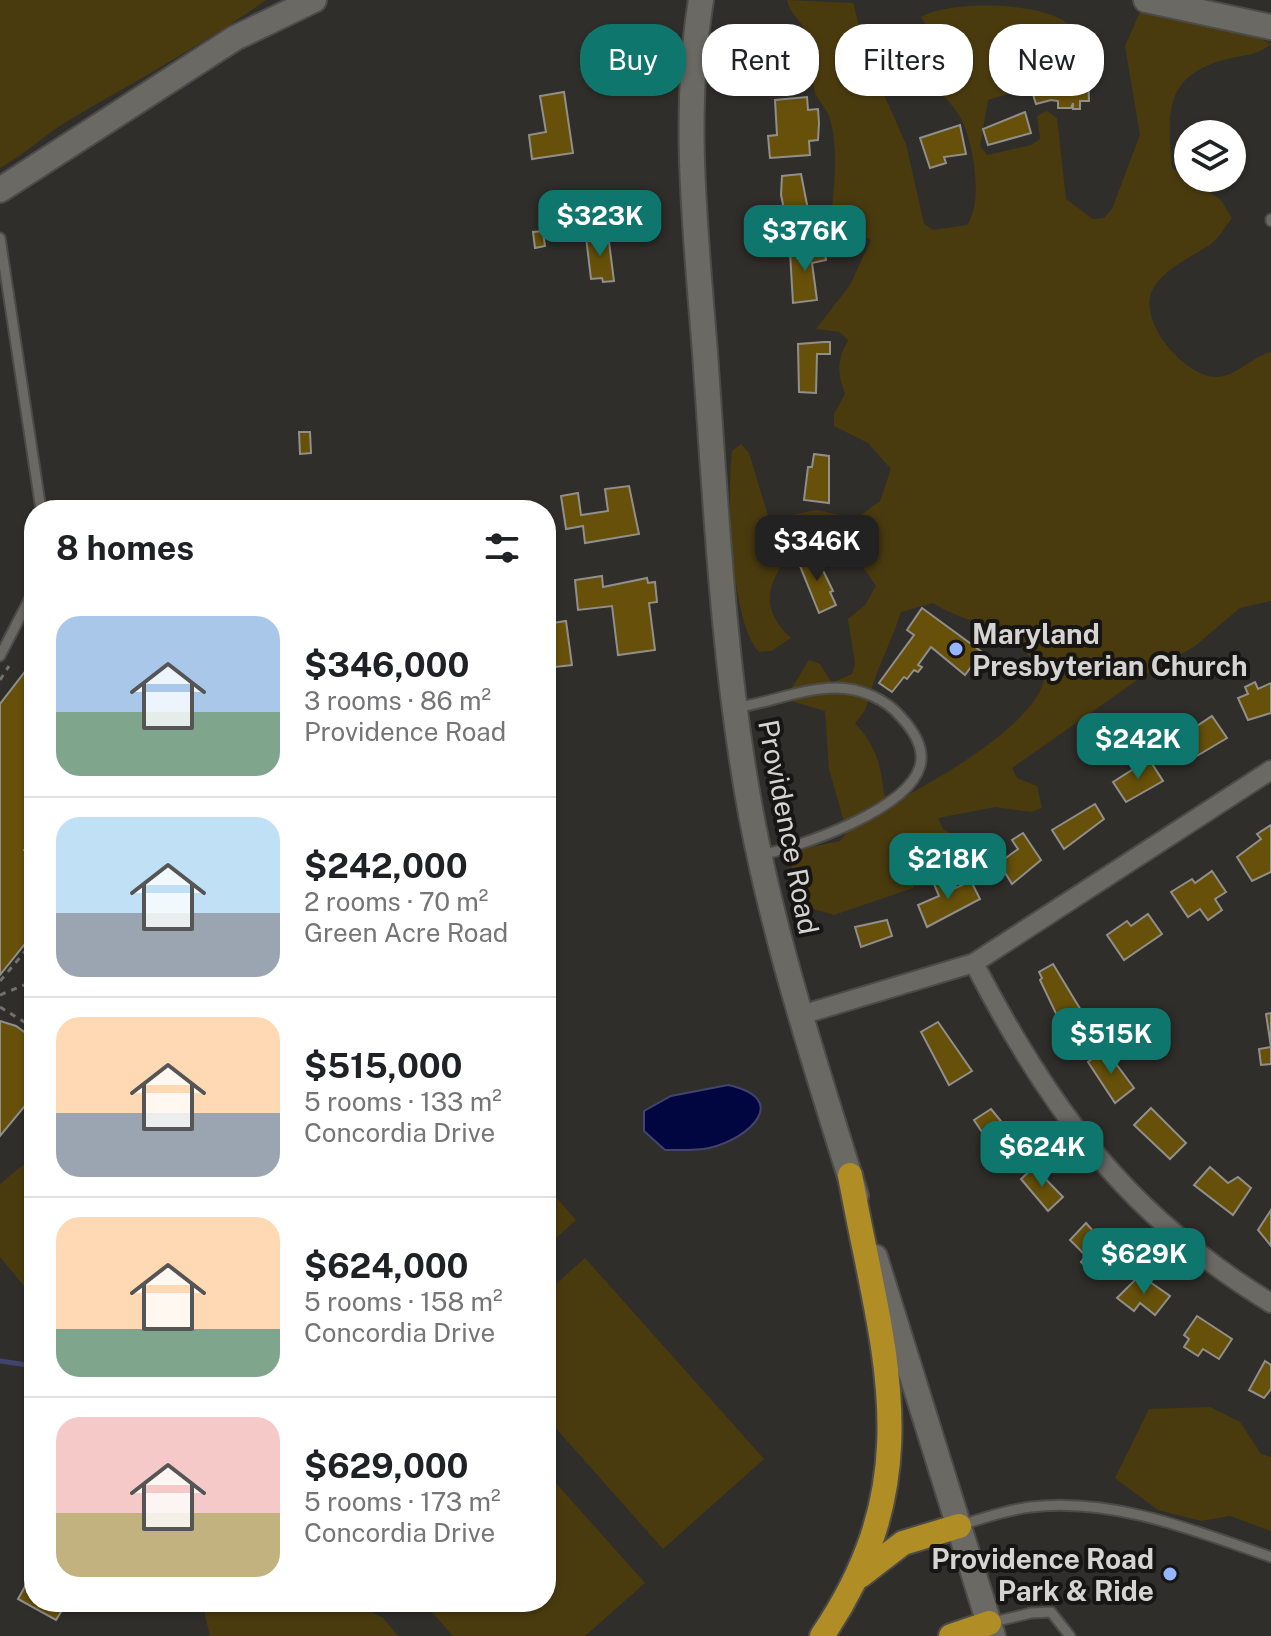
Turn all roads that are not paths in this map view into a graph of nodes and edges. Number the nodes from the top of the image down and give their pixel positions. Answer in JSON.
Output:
{"nodes":[{"id":1,"x":314,"y":0,"type":"edge"},
{"id":2,"x":701,"y":0,"type":"edge"},
{"id":3,"x":1146,"y":0,"type":"edge"},
{"id":4,"x":1271,"y":27,"type":"edge"},
{"id":5,"x":0,"y":190,"type":"edge"},
{"id":6,"x":0,"y":238,"type":"edge"},
{"id":7,"x":39,"y":500,"type":"edge"},
{"id":8,"x":24,"y":609,"type":"edge"},
{"id":9,"x":0,"y":656,"type":"edge"},
{"id":10,"x":735,"y":708,"type":"junction"},
{"id":11,"x":1271,"y":770,"type":"edge"},
{"id":12,"x":760,"y":855,"type":"junction"},
{"id":13,"x":974,"y":963,"type":"junction"},
{"id":14,"x":801,"y":1015,"type":"junction"},
{"id":15,"x":850,"y":1175,"type":"junction"},
{"id":16,"x":1271,"y":1303,"type":"edge"},
{"id":17,"x":959,"y":1526,"type":"junction"},
{"id":18,"x":1271,"y":1557,"type":"edge"},
{"id":19,"x":860,"y":1576,"type":"junction"},
{"id":20,"x":991,"y":1630,"type":"edge"},
{"id":21,"x":822,"y":1636,"type":"edge"},
{"id":22,"x":951,"y":1636,"type":"edge"},
{"id":23,"x":1070,"y":1636,"type":"edge"}],
"edges":[{"from":1,"to":5,"type":"street"},
{"from":2,"to":10,"type":"street","name":"Providence Road"},
{"from":3,"to":4,"type":"street"},
{"from":6,"to":7,"type":"lane"},
{"from":8,"to":9,"type":"lane"},
{"from":10,"to":12,"type":"street","name":"Providence Road"},
{"from":10,"to":12,"type":"lane"},
{"from":11,"to":13,"type":"street"},
{"from":12,"to":14,"type":"street","name":"Providence Road"},
{"from":13,"to":14,"type":"street"},
{"from":13,"to":16,"type":"street"},
{"from":14,"to":15,"type":"street","name":"Providence Road"},
{"from":15,"to":17,"type":"street","name":"Providence Road"},
{"from":15,"to":19,"type":"highway"},
{"from":17,"to":18,"type":"lane"},
{"from":17,"to":19,"type":"highway"},
{"from":17,"to":20,"type":"street","name":"Providence Road"},
{"from":19,"to":21,"type":"highway"},
{"from":20,"to":22,"type":"highway"},
{"from":20,"to":23,"type":"lane"}]}
